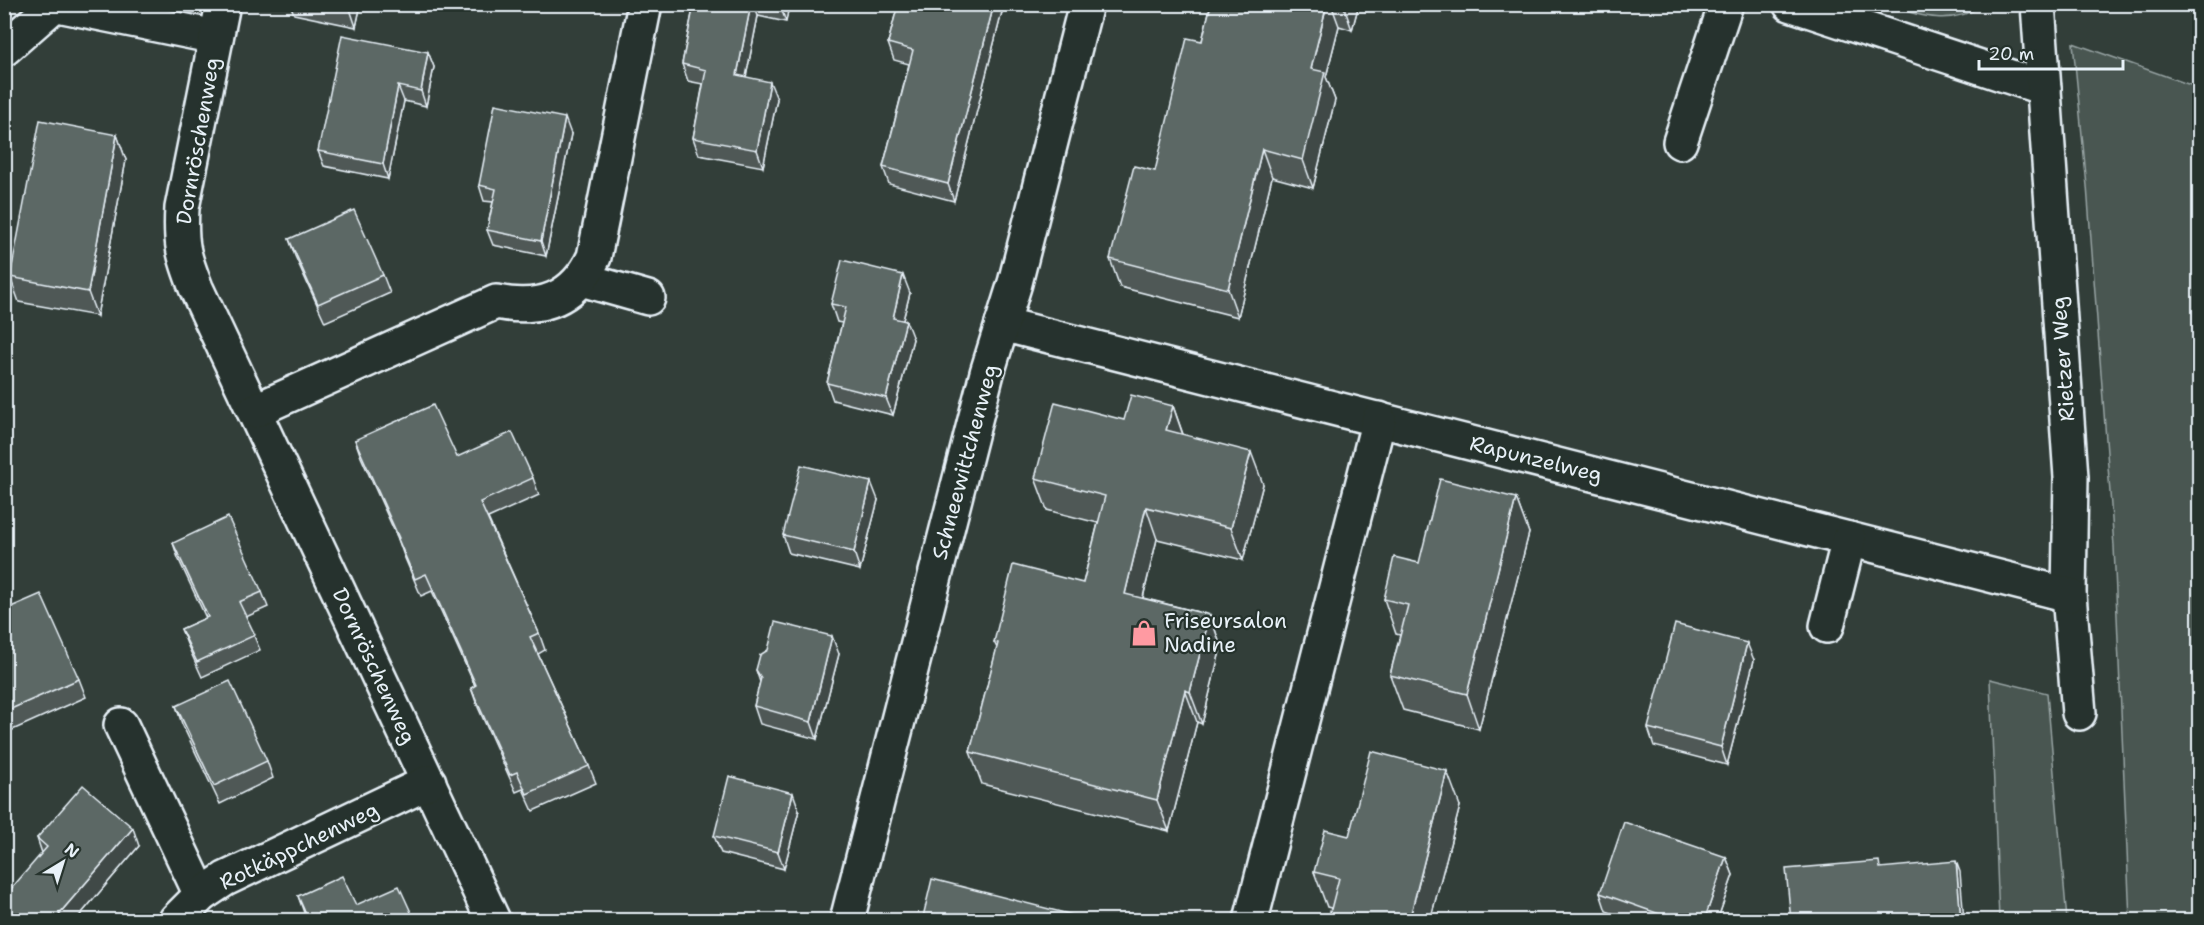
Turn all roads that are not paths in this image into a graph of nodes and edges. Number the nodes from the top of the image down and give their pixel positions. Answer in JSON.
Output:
{"nodes":[{"id":1,"x":223,"y":4,"type":"edge"},
{"id":2,"x":645,"y":4,"type":"edge"},
{"id":3,"x":1086,"y":4,"type":"edge"},
{"id":4,"x":1726,"y":4,"type":"edge"},
{"id":5,"x":1790,"y":4,"type":"edge"},
{"id":6,"x":2038,"y":4,"type":"edge"},
{"id":7,"x":53,"y":5,"type":"edge"},
{"id":8,"x":216,"y":37,"type":"junction"},
{"id":9,"x":4,"y":49,"type":"edge"},
{"id":10,"x":2044,"y":88,"type":"junction"},
{"id":11,"x":1680,"y":142,"type":"dead end"},
{"id":12,"x":581,"y":279,"type":"junction"},
{"id":13,"x":648,"y":298,"type":"dead end"},
{"id":14,"x":1002,"y":324,"type":"junction"},
{"id":15,"x":254,"y":411,"type":"junction"},
{"id":16,"x":1379,"y":419,"type":"junction"},
{"id":17,"x":1849,"y":539,"type":"junction"},
{"id":18,"x":2069,"y":595,"type":"junction"},
{"id":19,"x":1827,"y":626,"type":"dead end"},
{"id":20,"x":2079,"y":713,"type":"dead end"},
{"id":21,"x":121,"y":725,"type":"dead end"},
{"id":22,"x":429,"y":782,"type":"junction"},
{"id":23,"x":201,"y":895,"type":"junction"},
{"id":24,"x":176,"y":921,"type":"edge"},
{"id":25,"x":494,"y":921,"type":"edge"},
{"id":26,"x":847,"y":921,"type":"edge"},
{"id":27,"x":1251,"y":921,"type":"edge"}],
"edges":[{"from":1,"to":8,"type":"street","name":"Dornröschenweg"},
{"from":2,"to":12,"type":"street"},
{"from":3,"to":14,"type":"street","name":"Schneewittchenweg"},
{"from":4,"to":11,"type":"street"},
{"from":5,"to":10,"type":"street"},
{"from":6,"to":10,"type":"street","name":"Rietzer Weg"},
{"from":7,"to":8,"type":"street","name":"Dornröschenweg"},
{"from":7,"to":9,"type":"street","name":"Dornröschenweg"},
{"from":8,"to":15,"type":"street","name":"Dornröschenweg"},
{"from":10,"to":18,"type":"street","name":"Rietzer Weg"},
{"from":12,"to":13,"type":"street"},
{"from":12,"to":15,"type":"street"},
{"from":14,"to":16,"type":"street","name":"Rapunzelweg"},
{"from":14,"to":26,"type":"street","name":"Schneewittchenweg"},
{"from":15,"to":22,"type":"street","name":"Dornröschenweg"},
{"from":16,"to":17,"type":"street","name":"Rapunzelweg"},
{"from":16,"to":27,"type":"street"},
{"from":17,"to":18,"type":"street","name":"Rapunzelweg"},
{"from":17,"to":19,"type":"street"},
{"from":18,"to":20,"type":"street","name":"Rietzer Weg"},
{"from":21,"to":23,"type":"street"},
{"from":22,"to":23,"type":"street","name":"Rotkäppchenweg"},
{"from":22,"to":25,"type":"street","name":"Dornröschenweg"},
{"from":23,"to":24,"type":"street","name":"Rotkäppchenweg"}]}
